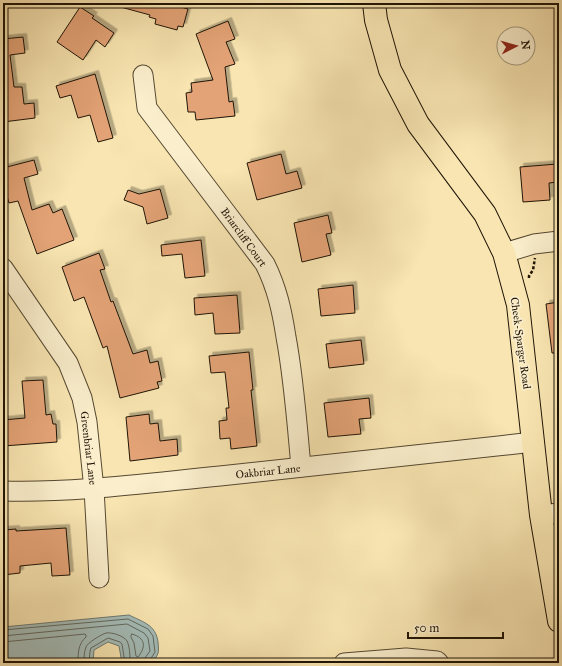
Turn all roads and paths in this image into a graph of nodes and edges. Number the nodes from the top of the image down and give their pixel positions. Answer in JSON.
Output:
{"nodes":[{"id":1,"x":374,"y":3,"type":"edge"},
{"id":2,"x":143,"y":75,"type":"dead end"},
{"id":3,"x":559,"y":241,"type":"edge"},
{"id":4,"x":504,"y":253,"type":"junction"},
{"id":5,"x":3,"y":268,"type":"edge"},
{"id":6,"x":533,"y":442,"type":"junction"},
{"id":7,"x":301,"y":467,"type":"junction"},
{"id":8,"x":94,"y":489,"type":"junction"},
{"id":9,"x":3,"y":491,"type":"edge"},
{"id":10,"x":550,"y":514,"type":"edge"},
{"id":11,"x":99,"y":578,"type":"dead end"},
{"id":12,"x":559,"y":621,"type":"edge"},
{"id":13,"x":344,"y":663,"type":"edge"},
{"id":14,"x":439,"y":663,"type":"edge"}],
"edges":[{"from":1,"to":4,"type":"main road","name":"Cheek-Sparger Road"},
{"from":2,"to":7,"type":"street","name":"Briarcliff Court"},
{"from":3,"to":4,"type":"street"},
{"from":4,"to":6,"type":"main road","name":"Cheek-Sparger Road"},
{"from":5,"to":8,"type":"street","name":"Greenbriar Lane"},
{"from":6,"to":7,"type":"street","name":"Oakbriar Lane"},
{"from":6,"to":10,"type":"main road","name":"Cheek-Sparger Road"},
{"from":7,"to":8,"type":"street","name":"Oakbriar Lane"},
{"from":8,"to":9,"type":"street","name":"Oakbriar Lane"},
{"from":8,"to":11,"type":"street","name":"Greenbriar Lane"},
{"from":10,"to":12,"type":"main road","name":"Cheek-Sparger Road"},
{"from":13,"to":14,"type":"street"}]}
